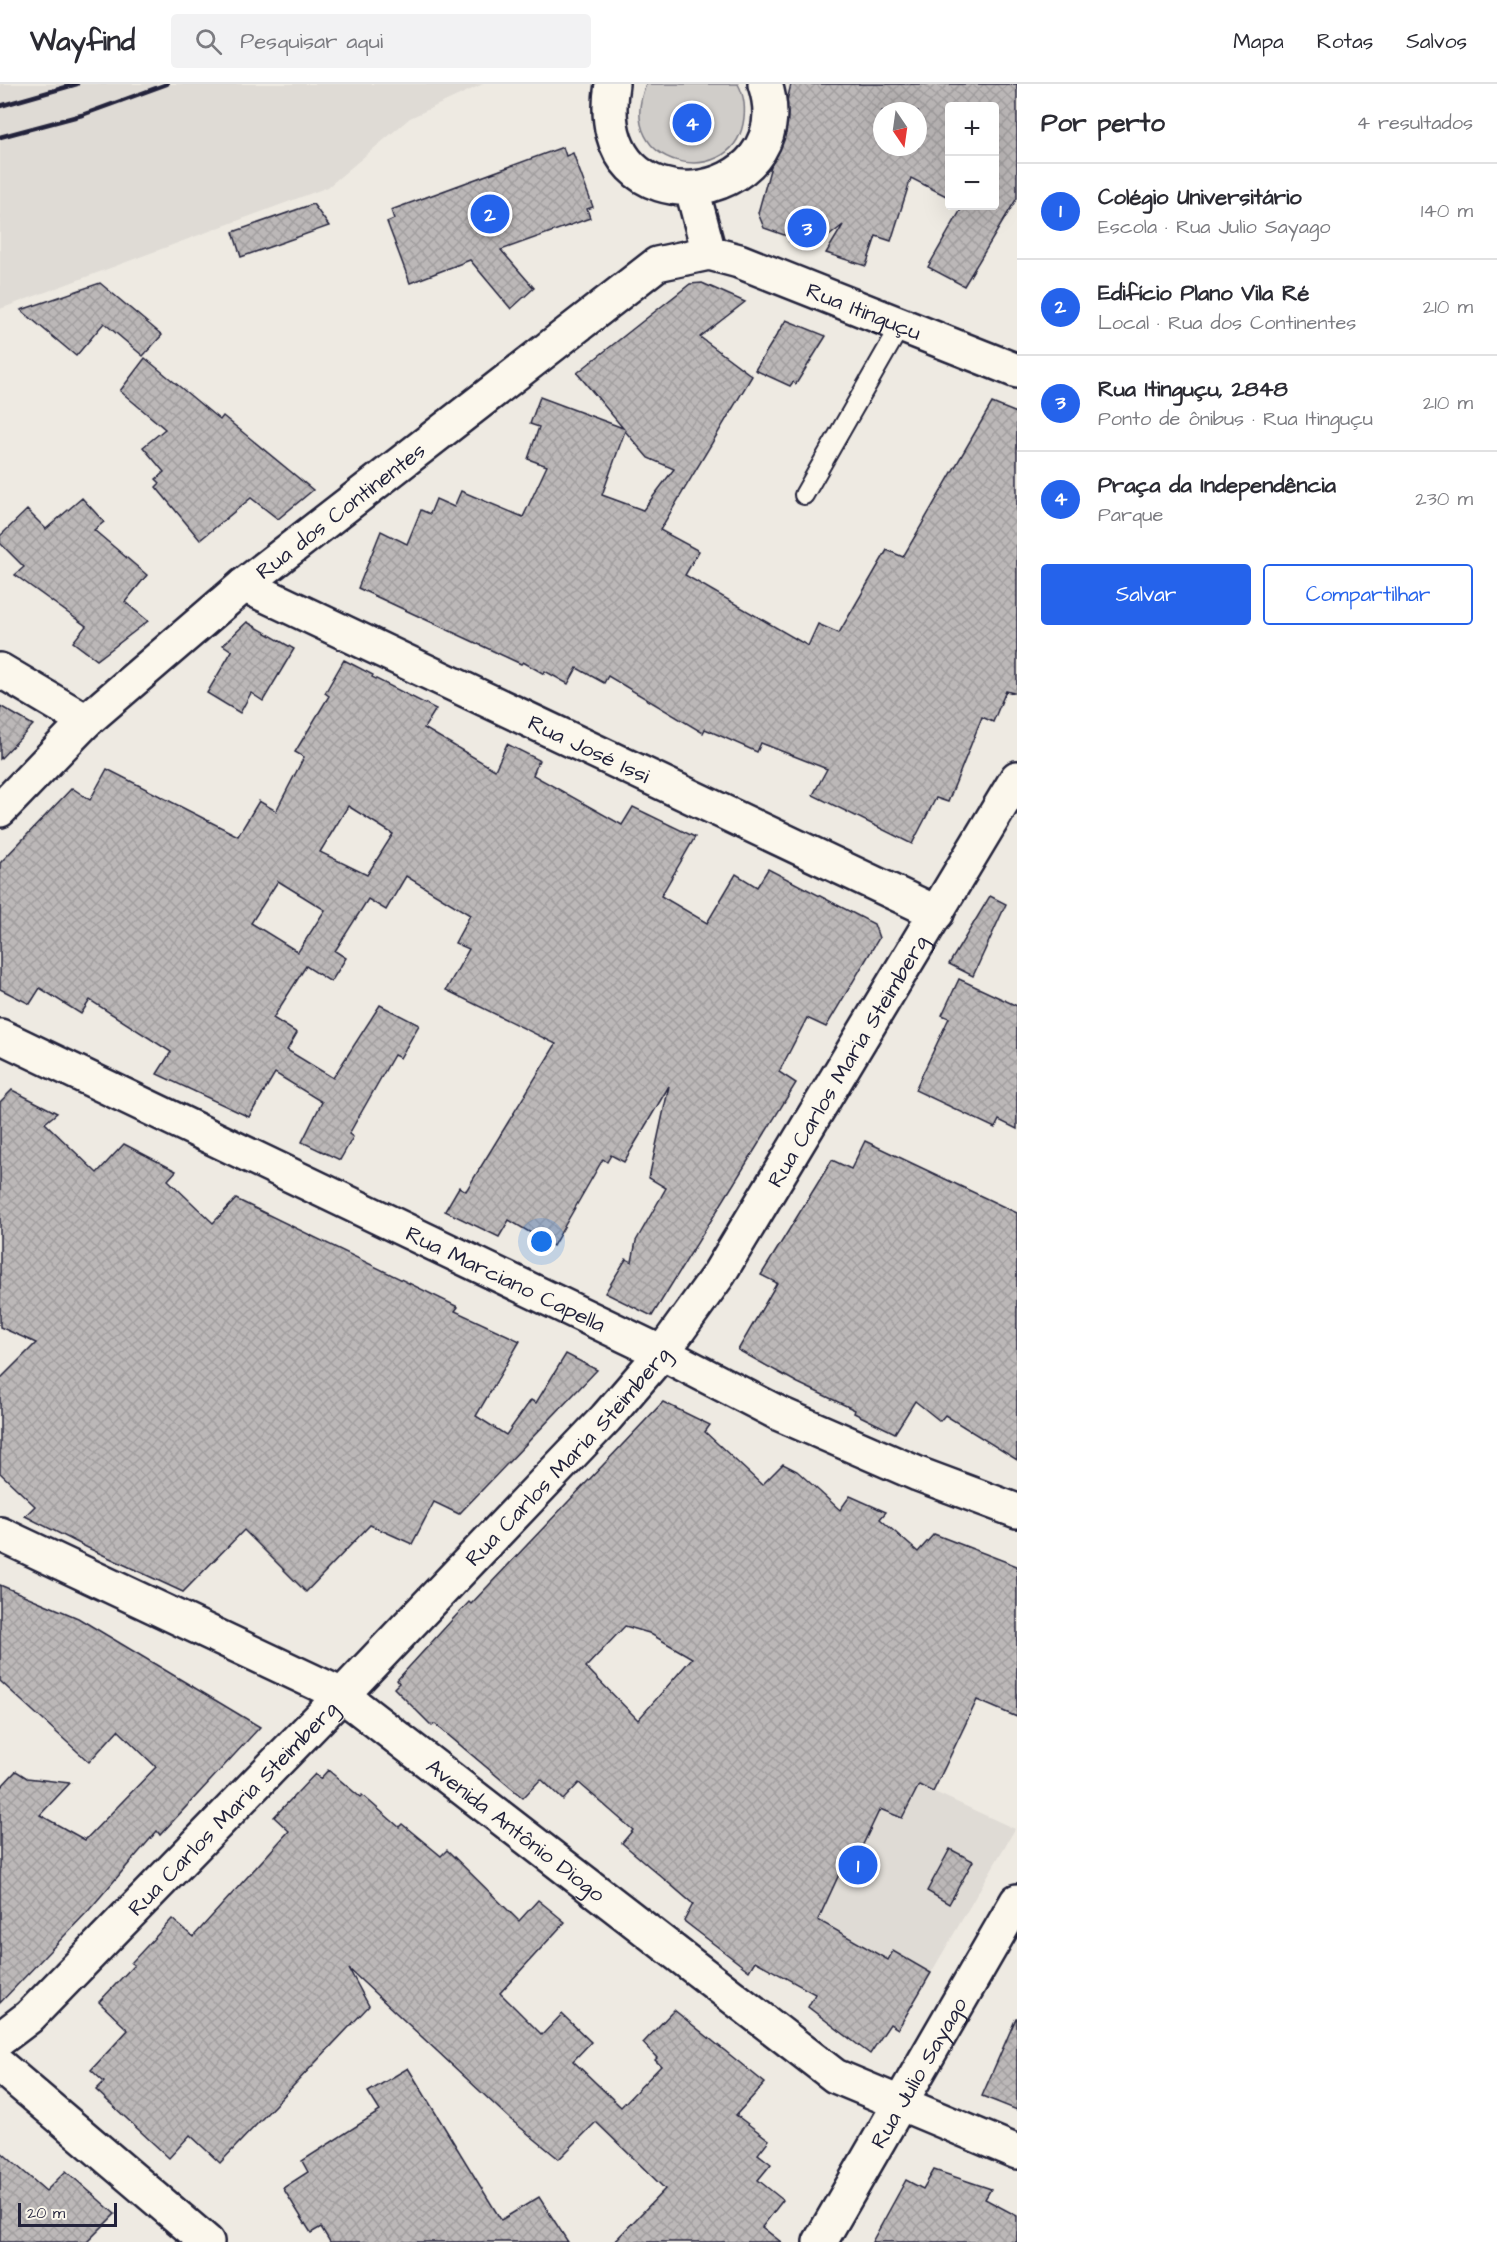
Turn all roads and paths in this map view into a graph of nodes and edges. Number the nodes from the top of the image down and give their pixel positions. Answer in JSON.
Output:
{"nodes":[{"id":1,"x":612,"y":84,"type":"edge"},
{"id":2,"x":765,"y":84,"type":"edge"},
{"id":3,"x":692,"y":189,"type":"junction"},
{"id":4,"x":709,"y":253,"type":"junction"},
{"id":5,"x":901,"y":325,"type":"junction"},
{"id":6,"x":1017,"y":371,"type":"edge"},
{"id":7,"x":804,"y":495,"type":"dead end"},
{"id":8,"x":244,"y":585,"type":"junction"},
{"id":9,"x":0,"y":670,"type":"edge"},
{"id":10,"x":86,"y":720,"type":"junction"},
{"id":11,"x":1017,"y":778,"type":"edge"},
{"id":12,"x":0,"y":810,"type":"edge"},
{"id":13,"x":937,"y":913,"type":"junction"},
{"id":14,"x":0,"y":1036,"type":"edge"},
{"id":15,"x":662,"y":1353,"type":"junction"},
{"id":16,"x":1017,"y":1511,"type":"edge"},
{"id":17,"x":0,"y":1534,"type":"edge"},
{"id":18,"x":342,"y":1695,"type":"junction"},
{"id":19,"x":1017,"y":1901,"type":"edge"},
{"id":20,"x":0,"y":2038,"type":"edge"},
{"id":21,"x":0,"y":2066,"type":"edge"},
{"id":22,"x":899,"y":2103,"type":"junction"},
{"id":23,"x":1017,"y":2152,"type":"edge"},
{"id":24,"x":207,"y":2242,"type":"edge"},
{"id":25,"x":820,"y":2242,"type":"edge"}],
"edges":[{"from":1,"to":3,"type":"street"},
{"from":2,"to":3,"type":"street"},
{"from":3,"to":4,"type":"street"},
{"from":4,"to":5,"type":"street","name":"Rua Itinguçu"},
{"from":4,"to":8,"type":"street","name":"Rua dos Continentes"},
{"from":5,"to":6,"type":"street","name":"Rua Itinguçu"},
{"from":5,"to":7,"type":"lane"},
{"from":8,"to":10,"type":"street","name":"Rua dos Continentes"},
{"from":8,"to":13,"type":"street","name":"Rua José Issi"},
{"from":9,"to":10,"type":"street"},
{"from":10,"to":12,"type":"street","name":"Rua dos Continentes"},
{"from":11,"to":13,"type":"street","name":"Rua Carlos Maria Steimberg"},
{"from":13,"to":15,"type":"street","name":"Rua Carlos Maria Steimberg"},
{"from":14,"to":15,"type":"street","name":"Rua Marciano Capella"},
{"from":15,"to":16,"type":"street","name":"Rua Marciano Capella"},
{"from":15,"to":18,"type":"street","name":"Rua Carlos Maria Steimberg"},
{"from":17,"to":18,"type":"street","name":"Avenida Antônio Diogo"},
{"from":18,"to":20,"type":"street","name":"Rua Carlos Maria Steimberg"},
{"from":18,"to":22,"type":"street","name":"Avenida Antônio Diogo"},
{"from":19,"to":22,"type":"street","name":"Rua Julio Sayago"},
{"from":21,"to":24,"type":"street"},
{"from":22,"to":23,"type":"street","name":"Avenida Antônio Diogo"},
{"from":22,"to":25,"type":"street","name":"Rua Julio Sayago"}]}
